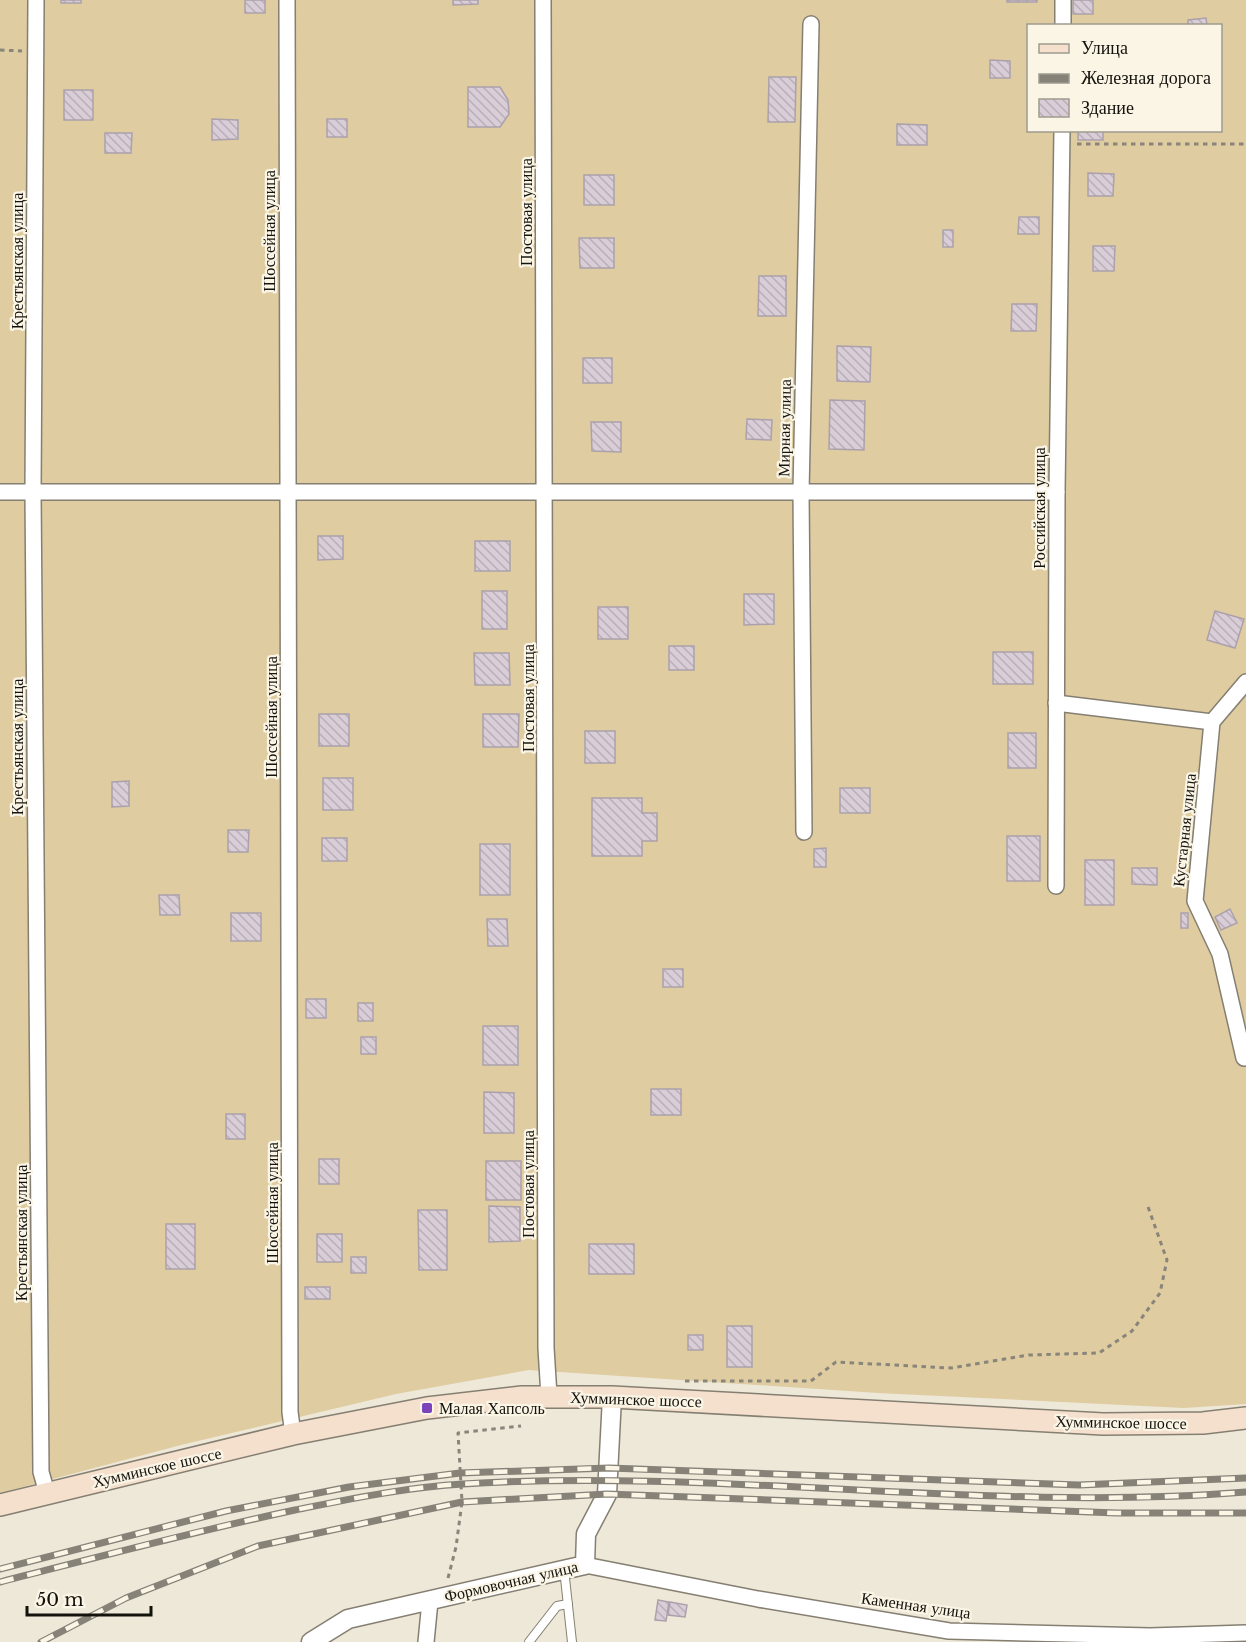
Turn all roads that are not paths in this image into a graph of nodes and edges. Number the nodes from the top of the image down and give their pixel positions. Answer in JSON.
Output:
{"nodes":[{"id":1,"x":36,"y":0,"type":"edge"},
{"id":2,"x":286,"y":0,"type":"edge"},
{"id":3,"x":543,"y":0,"type":"edge"},
{"id":4,"x":1063,"y":0,"type":"edge"},
{"id":5,"x":811,"y":24,"type":"dead end"},
{"id":6,"x":1063,"y":24,"type":"edge"},
{"id":7,"x":1061,"y":137,"type":"edge"},
{"id":8,"x":0,"y":492,"type":"edge"},
{"id":9,"x":33,"y":492,"type":"junction"},
{"id":10,"x":288,"y":492,"type":"junction"},
{"id":11,"x":546,"y":492,"type":"junction"},
{"id":12,"x":801,"y":492,"type":"junction"},
{"id":13,"x":1057,"y":492,"type":"junction"},
{"id":14,"x":1246,"y":682,"type":"edge"},
{"id":15,"x":1056,"y":703,"type":"junction"},
{"id":16,"x":1212,"y":722,"type":"junction"},
{"id":17,"x":804,"y":832,"type":"dead end"},
{"id":18,"x":1056,"y":886,"type":"dead end"},
{"id":19,"x":1244,"y":1058,"type":"dead end"},
{"id":20,"x":549,"y":1396,"type":"junction"},
{"id":21,"x":612,"y":1397,"type":"junction"},
{"id":22,"x":1246,"y":1418,"type":"edge"},
{"id":23,"x":293,"y":1434,"type":"junction"},
{"id":24,"x":47,"y":1493,"type":"junction"},
{"id":25,"x":0,"y":1505,"type":"edge"},
{"id":26,"x":585,"y":1565,"type":"junction"},
{"id":27,"x":564,"y":1569,"type":"junction"},
{"id":28,"x":436,"y":1599,"type":"junction"},
{"id":29,"x":568,"y":1604,"type":"junction"},
{"id":30,"x":1246,"y":1632,"type":"edge"},
{"id":31,"x":310,"y":1642,"type":"edge"},
{"id":32,"x":426,"y":1642,"type":"edge"},
{"id":33,"x":529,"y":1642,"type":"edge"},
{"id":34,"x":572,"y":1642,"type":"edge"}],
"edges":[{"from":1,"to":9,"type":"street","name":"Крестьянская улица"},
{"from":2,"to":10,"type":"street","name":"Шоссейная улица"},
{"from":3,"to":11,"type":"street","name":"Постовая улица"},
{"from":4,"to":6,"type":"street"},
{"from":5,"to":12,"type":"street","name":"Мирная улица"},
{"from":7,"to":13,"type":"street","name":"Российская улица"},
{"from":8,"to":9,"type":"street"},
{"from":9,"to":10,"type":"street"},
{"from":9,"to":24,"type":"street","name":"Крестьянская улица"},
{"from":10,"to":11,"type":"street"},
{"from":10,"to":23,"type":"street","name":"Шоссейная улица"},
{"from":11,"to":12,"type":"street"},
{"from":11,"to":20,"type":"street","name":"Постовая улица"},
{"from":12,"to":13,"type":"street"},
{"from":12,"to":17,"type":"street","name":"Мирная улица"},
{"from":13,"to":15,"type":"street","name":"Российская улица"},
{"from":14,"to":16,"type":"street"},
{"from":15,"to":16,"type":"street"},
{"from":15,"to":18,"type":"street","name":"Российская улица"},
{"from":16,"to":19,"type":"street","name":"Кустарная улица"},
{"from":20,"to":21,"type":"main road","name":"Хумминское шоссе"},
{"from":20,"to":23,"type":"main road","name":"Хумминское шоссе"},
{"from":21,"to":22,"type":"main road","name":"Хумминское шоссе"},
{"from":21,"to":26,"type":"street","name":"Формовочная улица"},
{"from":23,"to":24,"type":"main road","name":"Хумминское шоссе"},
{"from":24,"to":25,"type":"main road","name":"Хумминское шоссе"},
{"from":26,"to":27,"type":"street","name":"Формовочная улица"},
{"from":26,"to":30,"type":"street","name":"Каменная улица"},
{"from":27,"to":28,"type":"street","name":"Формовочная улица"},
{"from":27,"to":29,"type":"lane"},
{"from":28,"to":31,"type":"street","name":"Формовочная улица"},
{"from":28,"to":32,"type":"street"},
{"from":29,"to":33,"type":"lane"},
{"from":29,"to":34,"type":"lane"}]}
